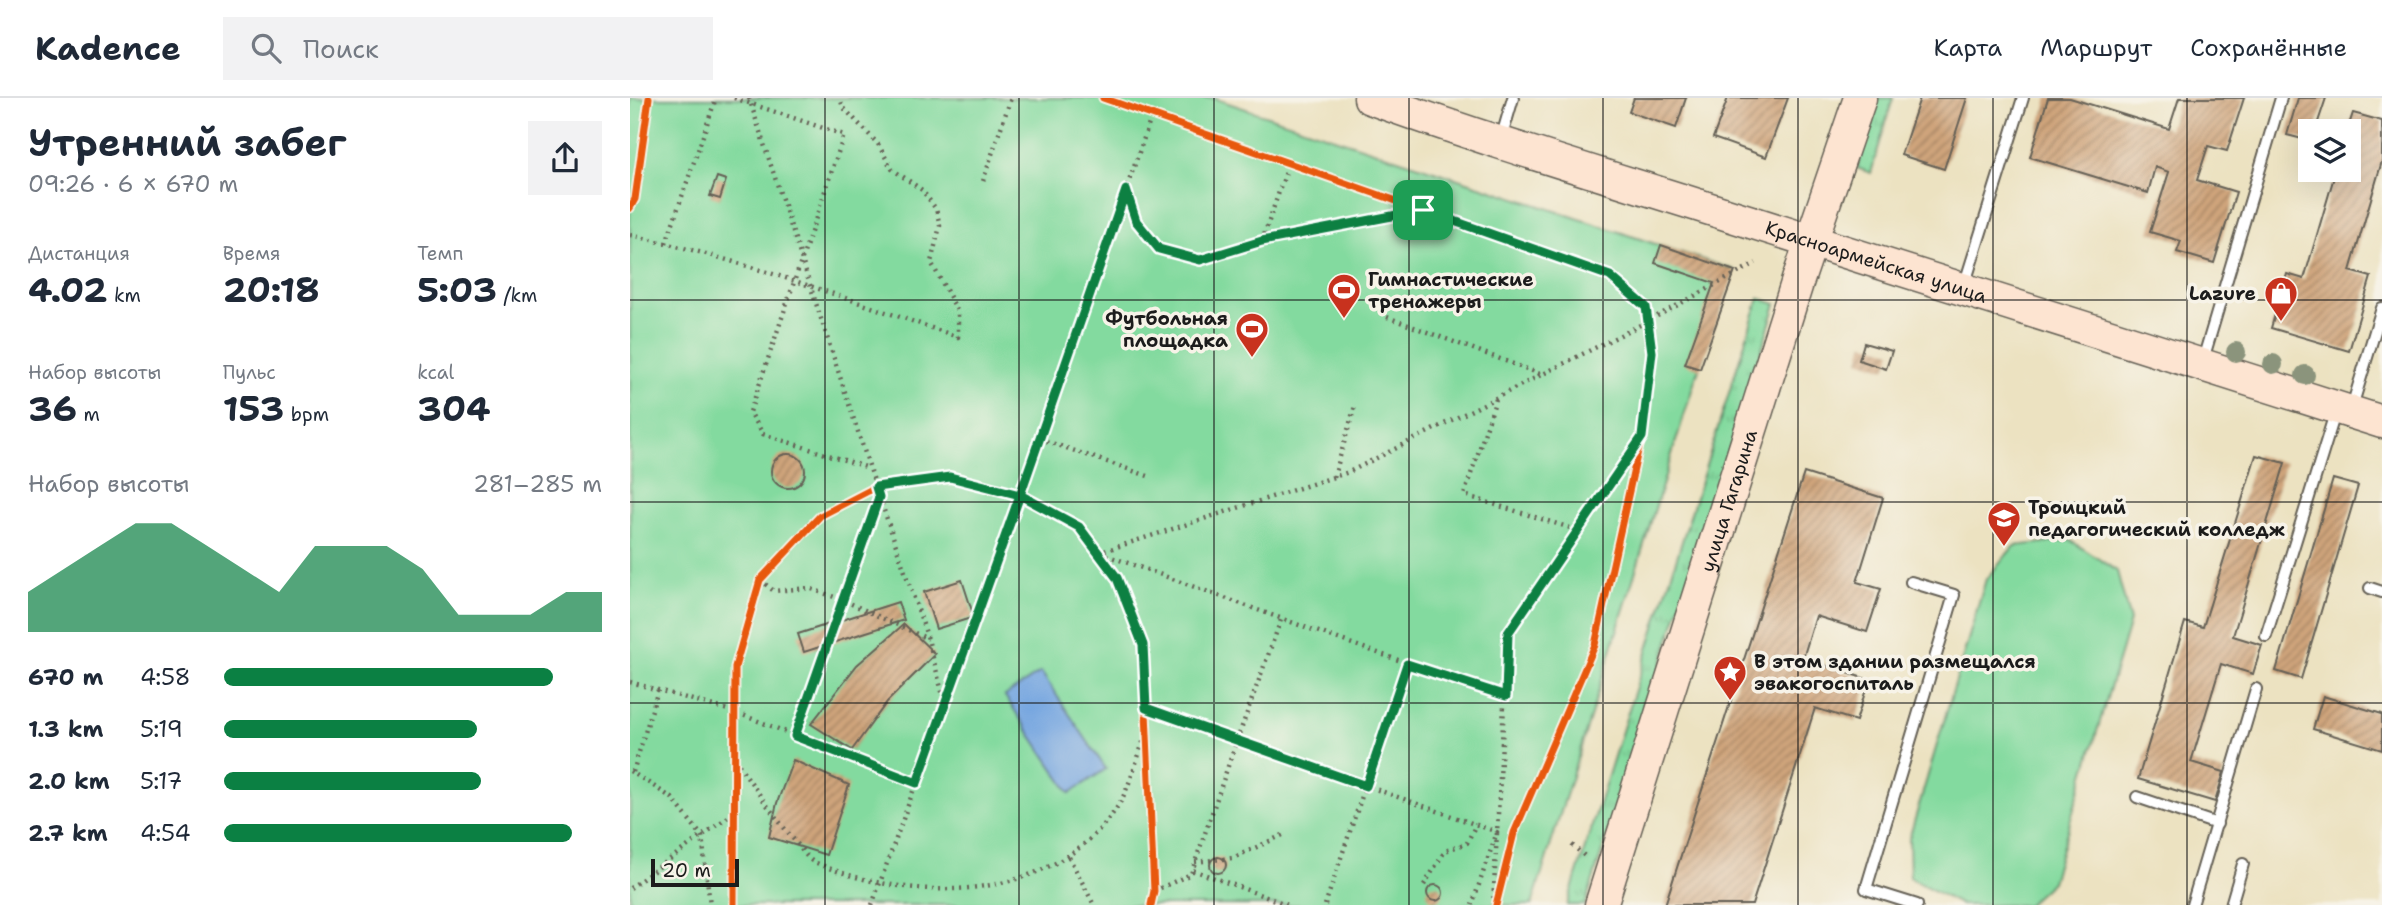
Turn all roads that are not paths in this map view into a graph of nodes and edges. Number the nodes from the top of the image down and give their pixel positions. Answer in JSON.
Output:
{"nodes":[{"id":1,"x":1370,"y":98,"type":"edge"},
{"id":2,"x":1513,"y":98,"type":"edge"},
{"id":3,"x":1860,"y":98,"type":"edge"},
{"id":4,"x":2023,"y":98,"type":"edge"},
{"id":5,"x":2281,"y":98,"type":"edge"},
{"id":6,"x":1500,"y":142,"type":"junction"},
{"id":7,"x":1811,"y":241,"type":"junction"},
{"id":8,"x":1963,"y":289,"type":"junction"},
{"id":9,"x":2382,"y":308,"type":"edge"},
{"id":10,"x":2202,"y":363,"type":"junction"},
{"id":11,"x":2343,"y":410,"type":"junction"},
{"id":12,"x":2382,"y":422,"type":"edge"},
{"id":13,"x":1911,"y":582,"type":"dead end"},
{"id":14,"x":2370,"y":588,"type":"dead end"},
{"id":15,"x":2382,"y":592,"type":"edge"},
{"id":16,"x":2266,"y":636,"type":"dead end"},
{"id":17,"x":2256,"y":690,"type":"dead end"},
{"id":18,"x":2137,"y":797,"type":"dead end"},
{"id":19,"x":2217,"y":824,"type":"junction"},
{"id":20,"x":2244,"y":864,"type":"dead end"},
{"id":21,"x":1601,"y":905,"type":"edge"},
{"id":22,"x":1917,"y":905,"type":"edge"},
{"id":23,"x":2192,"y":905,"type":"edge"},
{"id":24,"x":2231,"y":905,"type":"edge"}],
"edges":[{"from":1,"to":6,"type":"street","name":"Красноармейская улица"},
{"from":2,"to":6,"type":"lane"},
{"from":3,"to":7,"type":"street","name":"улица Гагарина"},
{"from":4,"to":8,"type":"lane"},
{"from":5,"to":10,"type":"lane"},
{"from":6,"to":7,"type":"street","name":"Красноармейская улица"},
{"from":7,"to":8,"type":"street","name":"Красноармейская улица"},
{"from":7,"to":21,"type":"street","name":"улица Гагарина"},
{"from":8,"to":10,"type":"street","name":"Красноармейская улица"},
{"from":9,"to":11,"type":"lane"},
{"from":10,"to":11,"type":"street","name":"Красноармейская улица"},
{"from":11,"to":12,"type":"street","name":"Красноармейская улица"},
{"from":11,"to":16,"type":"lane"},
{"from":13,"to":22,"type":"lane"},
{"from":14,"to":15,"type":"lane"},
{"from":17,"to":19,"type":"lane"},
{"from":18,"to":19,"type":"lane"},
{"from":19,"to":23,"type":"lane"},
{"from":20,"to":24,"type":"lane"}]}
